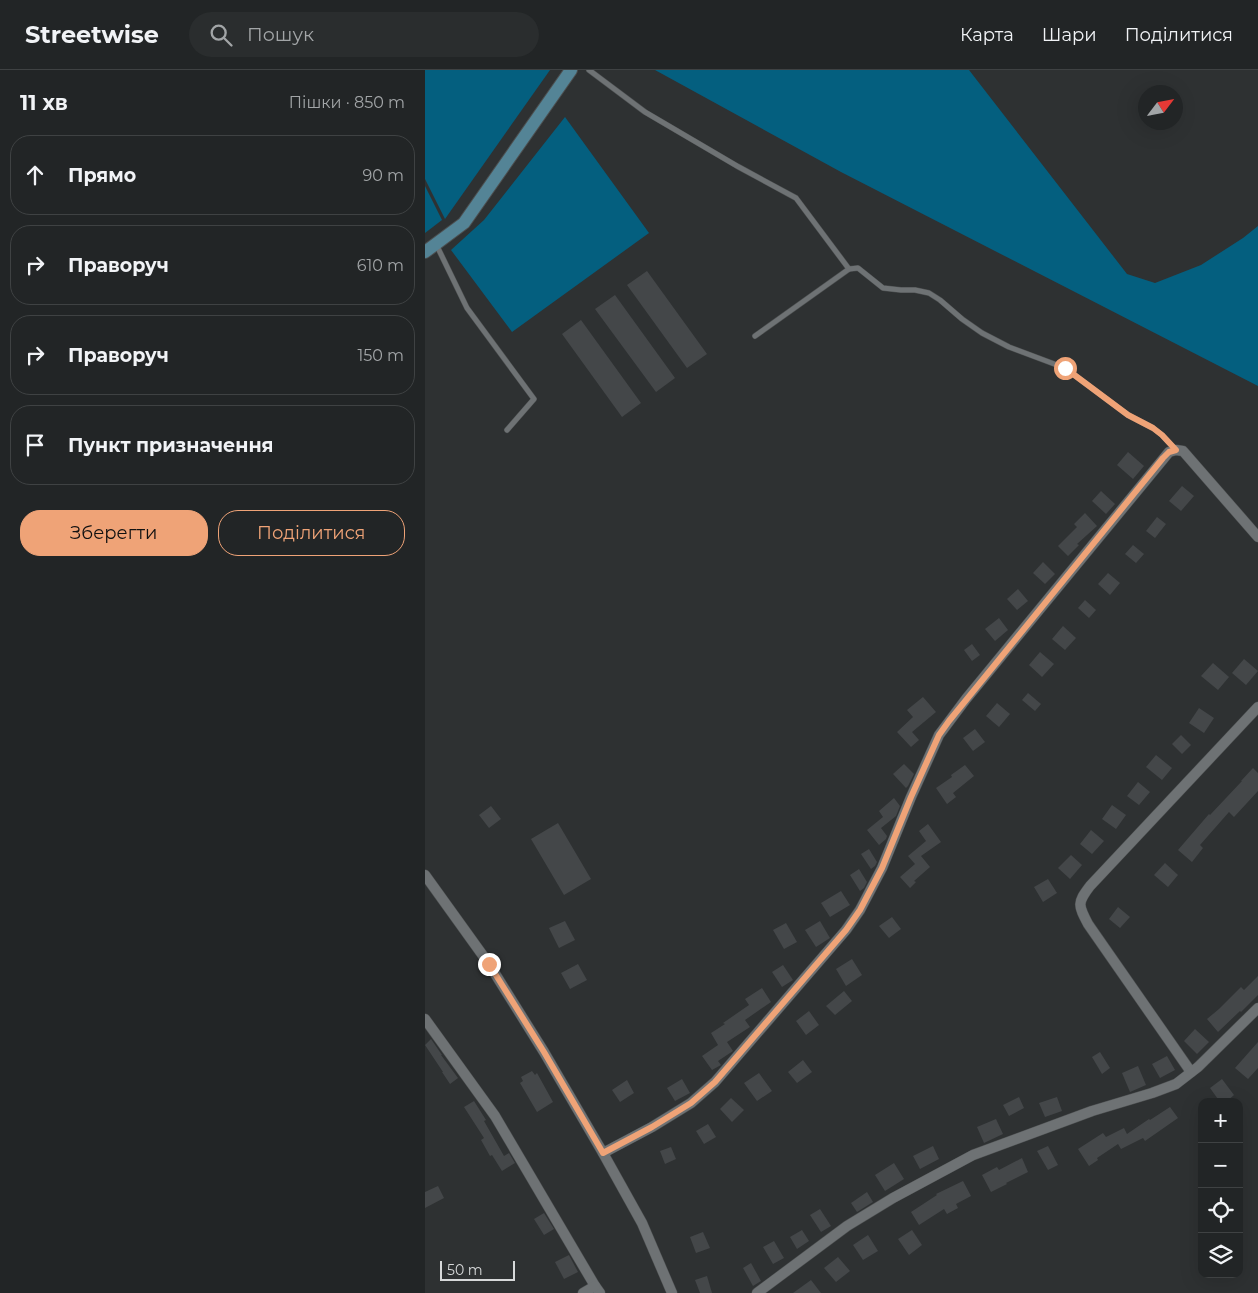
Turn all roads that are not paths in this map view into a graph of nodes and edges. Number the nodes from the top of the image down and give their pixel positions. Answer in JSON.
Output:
{"nodes":[{"id":1,"x":571,"y":70,"type":"edge"},
{"id":2,"x":589,"y":70,"type":"edge"},
{"id":3,"x":436,"y":244,"type":"junction"},
{"id":4,"x":425,"y":252,"type":"edge"},
{"id":5,"x":849,"y":269,"type":"junction"},
{"id":6,"x":755,"y":336,"type":"dead end"},
{"id":7,"x":507,"y":430,"type":"dead end"},
{"id":8,"x":1176,"y":450,"type":"junction"},
{"id":9,"x":1258,"y":537,"type":"edge"},
{"id":10,"x":1258,"y":707,"type":"edge"},
{"id":11,"x":425,"y":875,"type":"edge"},
{"id":12,"x":1258,"y":1008,"type":"edge"},
{"id":13,"x":425,"y":1019,"type":"edge"},
{"id":14,"x":1191,"y":1072,"type":"junction"},
{"id":15,"x":603,"y":1153,"type":"junction"},
{"id":16,"x":597,"y":1290,"type":"edge"},
{"id":17,"x":583,"y":1293,"type":"edge"},
{"id":18,"x":672,"y":1293,"type":"edge"},
{"id":19,"x":757,"y":1293,"type":"edge"}],
"edges":[{"from":1,"to":3,"type":"street"},
{"from":2,"to":5,"type":"lane"},
{"from":3,"to":4,"type":"street"},
{"from":3,"to":7,"type":"lane"},
{"from":5,"to":6,"type":"lane"},
{"from":5,"to":8,"type":"lane"},
{"from":8,"to":9,"type":"street"},
{"from":8,"to":15,"type":"street"},
{"from":10,"to":14,"type":"street"},
{"from":11,"to":15,"type":"street"},
{"from":12,"to":14,"type":"street"},
{"from":13,"to":16,"type":"street"},
{"from":14,"to":19,"type":"street"},
{"from":15,"to":18,"type":"street"},
{"from":16,"to":17,"type":"street"}]}
